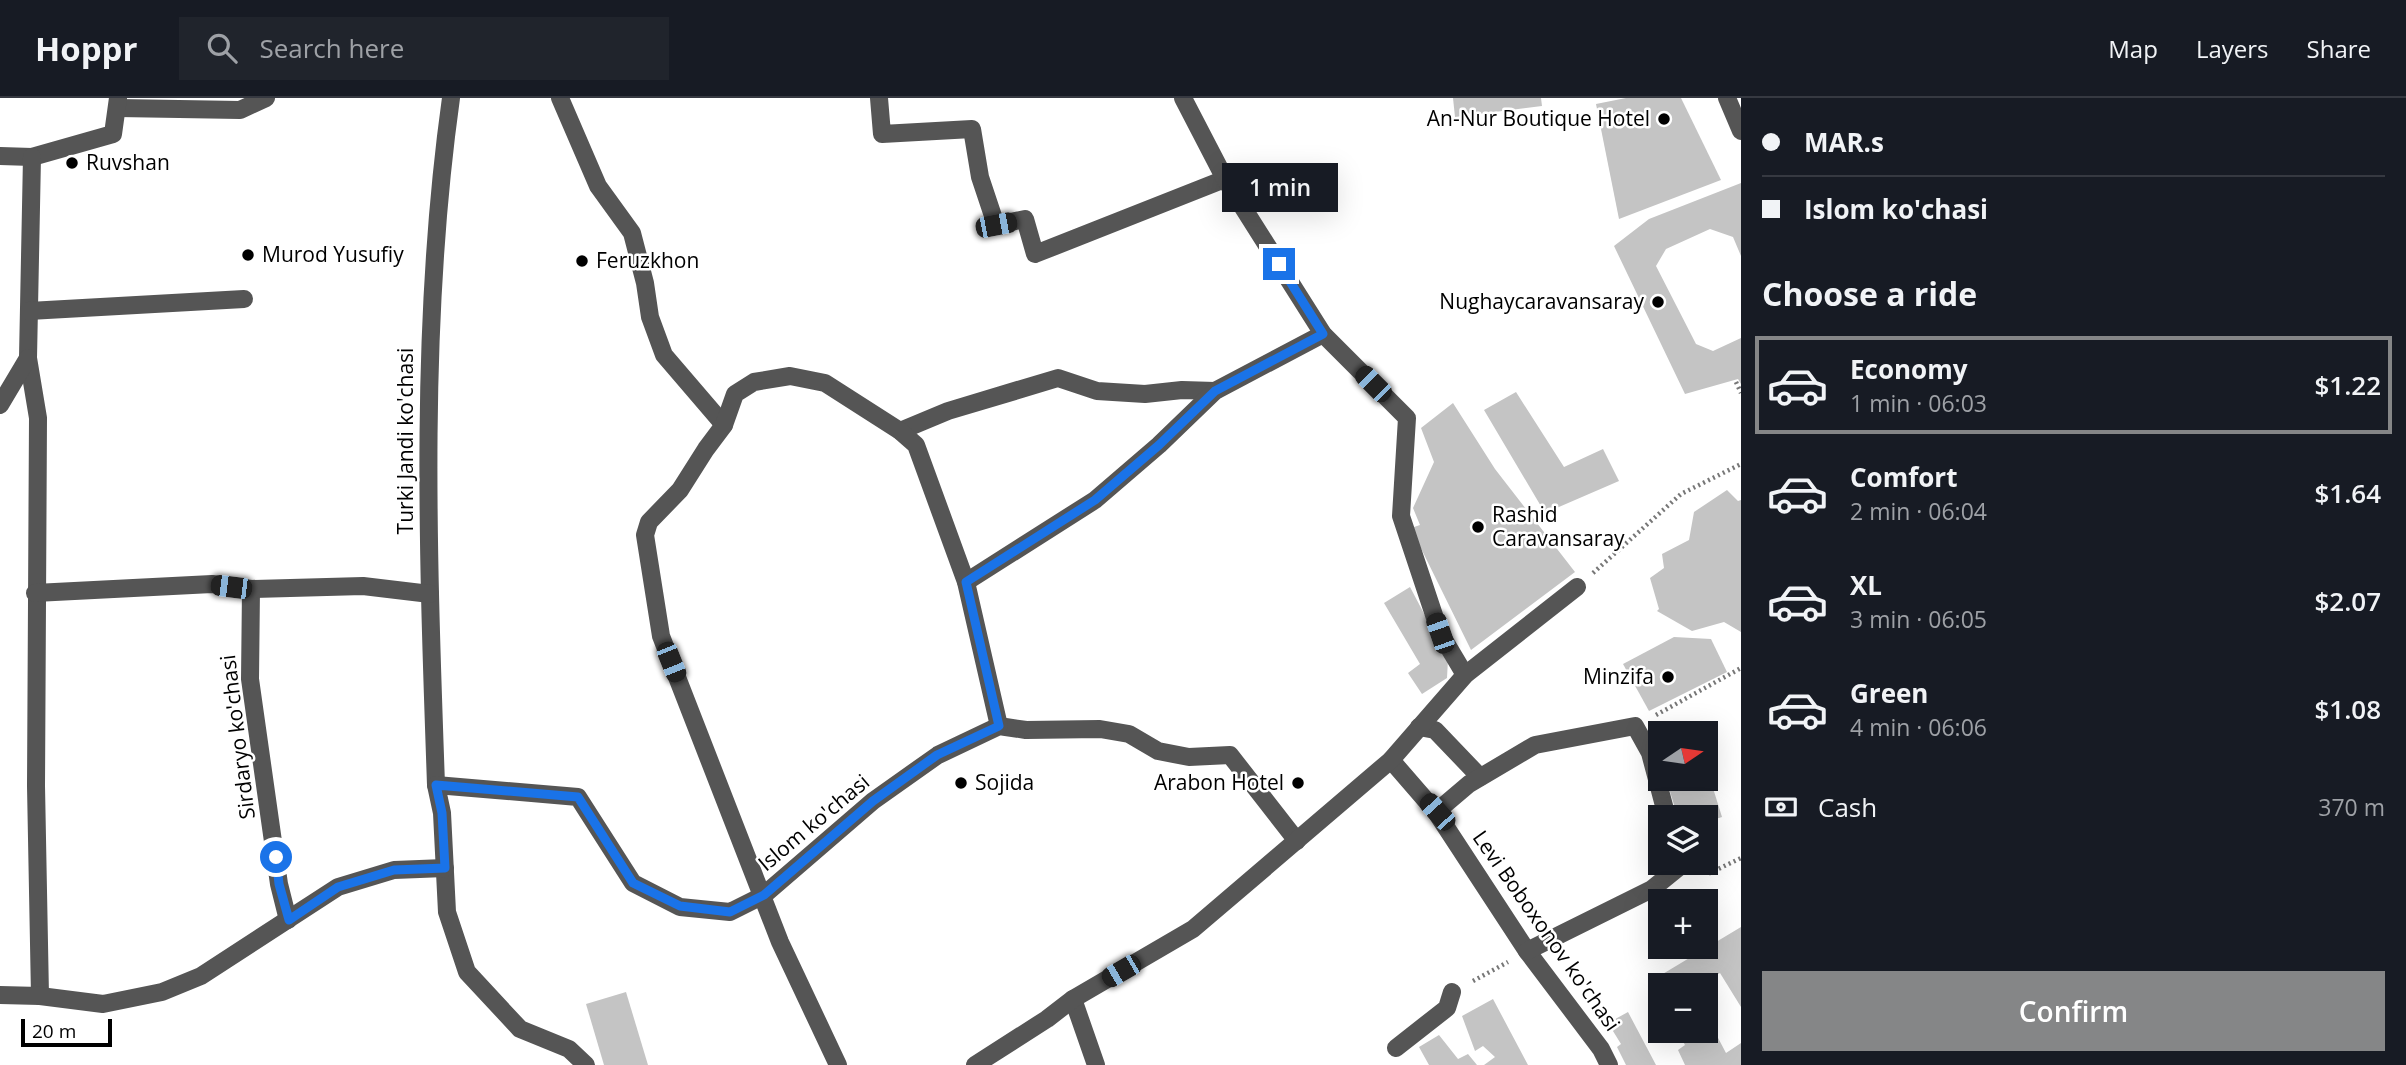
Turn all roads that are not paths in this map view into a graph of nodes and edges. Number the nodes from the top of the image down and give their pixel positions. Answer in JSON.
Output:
{"nodes":[{"id":1,"x":267,"y":98,"type":"edge"},
{"id":2,"x":451,"y":98,"type":"edge"},
{"id":3,"x":560,"y":98,"type":"edge"},
{"id":4,"x":879,"y":98,"type":"edge"},
{"id":5,"x":1183,"y":98,"type":"edge"},
{"id":6,"x":1727,"y":98,"type":"edge"},
{"id":7,"x":118,"y":103,"type":"edge"},
{"id":8,"x":1741,"y":131,"type":"edge"},
{"id":9,"x":0,"y":156,"type":"edge"},
{"id":10,"x":32,"y":157,"type":"junction"},
{"id":11,"x":1225,"y":179,"type":"junction"},
{"id":12,"x":244,"y":299,"type":"dead end"},
{"id":13,"x":29,"y":312,"type":"junction"},
{"id":14,"x":1323,"y":334,"type":"junction"},
{"id":15,"x":28,"y":358,"type":"junction"},
{"id":16,"x":1215,"y":391,"type":"junction"},
{"id":17,"x":0,"y":405,"type":"edge"},
{"id":18,"x":724,"y":425,"type":"junction"},
{"id":19,"x":900,"y":431,"type":"junction"},
{"id":20,"x":966,"y":582,"type":"junction"},
{"id":21,"x":1577,"y":587,"type":"road end"},
{"id":22,"x":251,"y":589,"type":"junction"},
{"id":23,"x":36,"y":593,"type":"junction"},
{"id":24,"x":430,"y":594,"type":"junction"},
{"id":25,"x":1465,"y":675,"type":"junction"},
{"id":26,"x":999,"y":726,"type":"junction"},
{"id":27,"x":1419,"y":727,"type":"junction"},
{"id":28,"x":1391,"y":760,"type":"junction"},
{"id":29,"x":1480,"y":777,"type":"junction"},
{"id":30,"x":436,"y":785,"type":"junction"},
{"id":31,"x":1664,"y":805,"type":"edge"},
{"id":32,"x":1437,"y":812,"type":"junction"},
{"id":33,"x":1297,"y":841,"type":"junction"},
{"id":34,"x":445,"y":868,"type":"junction"},
{"id":35,"x":1669,"y":875,"type":"edge"},
{"id":36,"x":764,"y":895,"type":"junction"},
{"id":37,"x":289,"y":920,"type":"junction"},
{"id":38,"x":1527,"y":951,"type":"junction"},
{"id":39,"x":1452,"y":992,"type":"road end"},
{"id":40,"x":0,"y":995,"type":"edge"},
{"id":41,"x":40,"y":996,"type":"junction"},
{"id":42,"x":1073,"y":999,"type":"junction"},
{"id":43,"x":1396,"y":1048,"type":"dead end"},
{"id":44,"x":586,"y":1065,"type":"edge"},
{"id":45,"x":838,"y":1065,"type":"edge"},
{"id":46,"x":975,"y":1065,"type":"edge"},
{"id":47,"x":1096,"y":1065,"type":"edge"},
{"id":48,"x":1609,"y":1065,"type":"edge"}],
"edges":[{"from":1,"to":7,"type":"street"},
{"from":2,"to":24,"type":"street","name":"Turki Jandi ko'chasi"},
{"from":3,"to":18,"type":"street"},
{"from":4,"to":11,"type":"street"},
{"from":5,"to":11,"type":"street"},
{"from":6,"to":8,"type":"street"},
{"from":7,"to":10,"type":"street"},
{"from":9,"to":10,"type":"street"},
{"from":10,"to":13,"type":"street"},
{"from":11,"to":14,"type":"street"},
{"from":12,"to":13,"type":"street"},
{"from":13,"to":15,"type":"street"},
{"from":14,"to":16,"type":"street"},
{"from":14,"to":25,"type":"street"},
{"from":15,"to":17,"type":"street"},
{"from":15,"to":23,"type":"street"},
{"from":16,"to":19,"type":"street"},
{"from":16,"to":20,"type":"street"},
{"from":18,"to":19,"type":"street"},
{"from":18,"to":36,"type":"street"},
{"from":19,"to":20,"type":"street"},
{"from":20,"to":26,"type":"street"},
{"from":21,"to":25,"type":"street"},
{"from":22,"to":23,"type":"street"},
{"from":22,"to":24,"type":"street"},
{"from":22,"to":37,"type":"street","name":"Sirdaryo ko'chasi"},
{"from":23,"to":41,"type":"street"},
{"from":24,"to":30,"type":"street","name":"Turki Jandi ko'chasi"},
{"from":25,"to":27,"type":"street"},
{"from":26,"to":33,"type":"street"},
{"from":26,"to":36,"type":"street","name":"Islom ko'chasi"},
{"from":27,"to":28,"type":"street"},
{"from":27,"to":29,"type":"street"},
{"from":28,"to":32,"type":"street","name":"Levi Boboxonov ko'chasi"},
{"from":28,"to":33,"type":"street"},
{"from":29,"to":31,"type":"street"},
{"from":29,"to":32,"type":"street"},
{"from":30,"to":34,"type":"street","name":"Turki Jandi ko'chasi"},
{"from":30,"to":36,"type":"street","name":"Islom ko'chasi"},
{"from":32,"to":38,"type":"street","name":"Levi Boboxonov ko'chasi"},
{"from":33,"to":42,"type":"street"},
{"from":34,"to":37,"type":"street"},
{"from":34,"to":44,"type":"street","name":"Turki Jandi ko'chasi"},
{"from":35,"to":38,"type":"street"},
{"from":36,"to":45,"type":"street"},
{"from":37,"to":41,"type":"street"},
{"from":38,"to":48,"type":"street","name":"Levi Boboxonov ko'chasi"},
{"from":39,"to":43,"type":"street"},
{"from":40,"to":41,"type":"street"},
{"from":42,"to":46,"type":"street"},
{"from":42,"to":47,"type":"street"}]}
